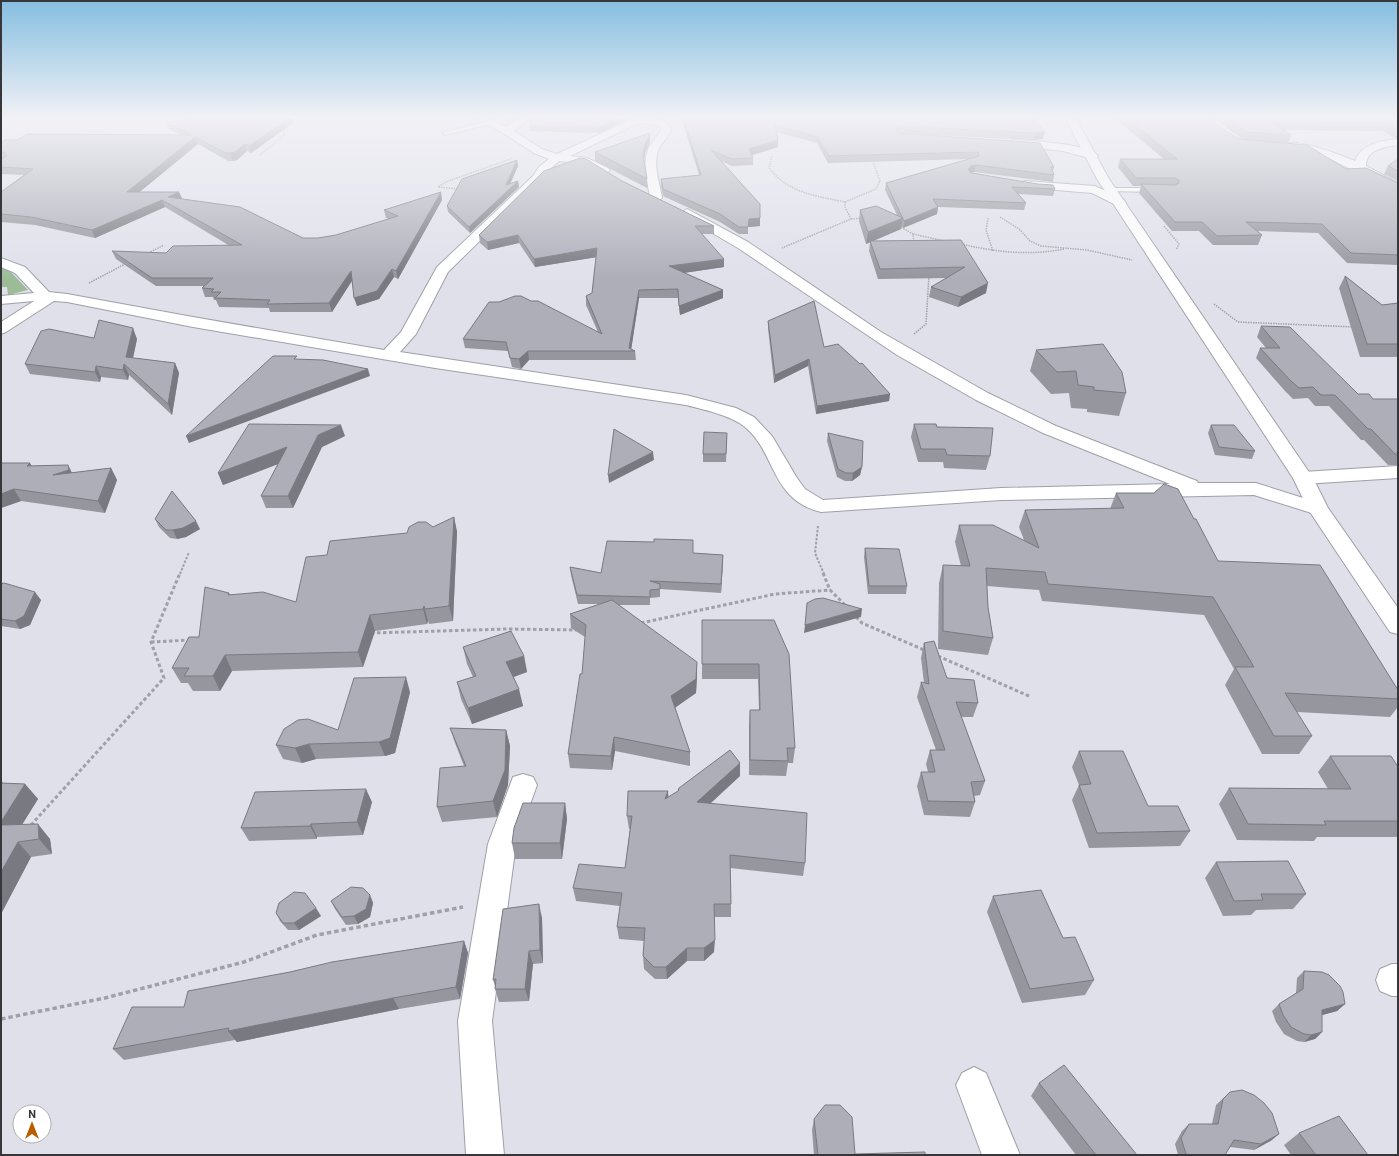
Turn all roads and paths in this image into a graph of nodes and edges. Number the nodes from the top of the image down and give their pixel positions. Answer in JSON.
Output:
{"nodes":[{"id":1,"x":480,"y":171,"type":"edge"},
{"id":2,"x":542,"y":171,"type":"edge"},
{"id":3,"x":604,"y":171,"type":"edge"},
{"id":4,"x":651,"y":171,"type":"edge"},
{"id":5,"x":771,"y":171,"type":"edge"},
{"id":6,"x":876,"y":171,"type":"edge"},
{"id":7,"x":1099,"y":171,"type":"edge"},
{"id":8,"x":1364,"y":171,"type":"edge"},
{"id":9,"x":615,"y":178,"type":"edge"},
{"id":10,"x":1015,"y":183,"type":"edge"},
{"id":11,"x":1398,"y":188,"type":"edge"},
{"id":12,"x":464,"y":189,"type":"edge"},
{"id":13,"x":638,"y":190,"type":"edge"},
{"id":14,"x":1165,"y":190,"type":"edge"},
{"id":15,"x":1116,"y":196,"type":"junction"},
{"id":16,"x":845,"y":202,"type":"junction"},
{"id":17,"x":667,"y":203,"type":"junction"},
{"id":18,"x":1000,"y":217,"type":"dead end"},
{"id":19,"x":864,"y":218,"type":"edge"},
{"id":20,"x":988,"y":218,"type":"dead end"},
{"id":21,"x":851,"y":219,"type":"junction"},
{"id":22,"x":897,"y":224,"type":"edge"},
{"id":23,"x":1164,"y":226,"type":"dead end"},
{"id":24,"x":913,"y":234,"type":"junction"},
{"id":25,"x":949,"y":242,"type":"edge"},
{"id":26,"x":957,"y":244,"type":"edge"},
{"id":27,"x":164,"y":245,"type":"dead end"},
{"id":28,"x":915,"y":248,"type":"edge"},
{"id":29,"x":1066,"y":248,"type":"junction"},
{"id":30,"x":993,"y":251,"type":"junction"},
{"id":31,"x":143,"y":256,"type":"edge"},
{"id":32,"x":761,"y":256,"type":"junction"},
{"id":33,"x":1168,"y":261,"type":"junction"},
{"id":34,"x":1,"y":262,"type":"edge"},
{"id":35,"x":129,"y":262,"type":"edge"},
{"id":36,"x":929,"y":274,"type":"edge"},
{"id":37,"x":47,"y":297,"type":"junction"},
{"id":38,"x":67,"y":298,"type":"junction"},
{"id":39,"x":1,"y":300,"type":"edge"},
{"id":40,"x":1208,"y":300,"type":"dead end"},
{"id":41,"x":1356,"y":327,"type":"edge"},
{"id":42,"x":1,"y":329,"type":"edge"},
{"id":43,"x":903,"y":351,"type":"junction"},
{"id":44,"x":388,"y":355,"type":"junction"},
{"id":45,"x":1398,"y":472,"type":"edge"},
{"id":46,"x":1303,"y":478,"type":"junction"},
{"id":47,"x":1198,"y":489,"type":"junction"},
{"id":48,"x":821,"y":506,"type":"junction"},
{"id":49,"x":1318,"y":509,"type":"junction"},
{"id":50,"x":189,"y":552,"type":"dead end"},
{"id":51,"x":830,"y":590,"type":"junction"},
{"id":52,"x":637,"y":624,"type":"edge"},
{"id":53,"x":1398,"y":626,"type":"edge"},
{"id":54,"x":582,"y":630,"type":"edge"},
{"id":55,"x":365,"y":633,"type":"edge"},
{"id":56,"x":198,"y":639,"type":"edge"},
{"id":57,"x":151,"y":642,"type":"junction"},
{"id":58,"x":925,"y":651,"type":"edge"},
{"id":59,"x":932,"y":654,"type":"edge"},
{"id":60,"x":1031,"y":697,"type":"dead end"},
{"id":61,"x":523,"y":785,"type":"dead end"},
{"id":62,"x":26,"y":830,"type":"edge"},
{"id":63,"x":493,"y":901,"type":"junction"},
{"id":64,"x":1,"y":1019,"type":"edge"},
{"id":65,"x":974,"y":1085,"type":"dead end"},
{"id":66,"x":485,"y":1155,"type":"edge"},
{"id":67,"x":1001,"y":1155,"type":"edge"}],
"edges":[{"from":1,"to":12,"type":"path"},
{"from":2,"to":44,"type":"street"},
{"from":3,"to":9,"type":"street"},
{"from":4,"to":17,"type":"street"},
{"from":5,"to":16,"type":"path"},
{"from":6,"to":16,"type":"path"},
{"from":7,"to":15,"type":"street"},
{"from":8,"to":11,"type":"street"},
{"from":10,"to":15,"type":"street"},
{"from":13,"to":17,"type":"street"},
{"from":14,"to":15,"type":"lane"},
{"from":15,"to":33,"type":"street"},
{"from":16,"to":21,"type":"path"},
{"from":17,"to":32,"type":"street"},
{"from":18,"to":29,"type":"path"},
{"from":19,"to":21,"type":"path"},
{"from":20,"to":30,"type":"path"},
{"from":21,"to":32,"type":"path"},
{"from":22,"to":24,"type":"path"},
{"from":23,"to":33,"type":"path"},
{"from":24,"to":25,"type":"path"},
{"from":24,"to":28,"type":"path"},
{"from":26,"to":30,"type":"path"},
{"from":27,"to":31,"type":"path"},
{"from":29,"to":30,"type":"path"},
{"from":29,"to":33,"type":"path"},
{"from":32,"to":43,"type":"street"},
{"from":33,"to":46,"type":"street"},
{"from":34,"to":37,"type":"street"},
{"from":35,"to":38,"type":"path"},
{"from":36,"to":43,"type":"path"},
{"from":37,"to":38,"type":"street"},
{"from":37,"to":39,"type":"street"},
{"from":37,"to":42,"type":"street"},
{"from":38,"to":44,"type":"street"},
{"from":40,"to":41,"type":"path"},
{"from":43,"to":47,"type":"street"},
{"from":44,"to":48,"type":"street"},
{"from":45,"to":46,"type":"street"},
{"from":46,"to":49,"type":"street"},
{"from":47,"to":48,"type":"street"},
{"from":47,"to":49,"type":"street"},
{"from":48,"to":51,"type":"path"},
{"from":49,"to":53,"type":"street"},
{"from":50,"to":57,"type":"path"},
{"from":51,"to":52,"type":"path"},
{"from":51,"to":58,"type":"path"},
{"from":54,"to":55,"type":"path"},
{"from":56,"to":57,"type":"path"},
{"from":57,"to":62,"type":"path"},
{"from":59,"to":60,"type":"path"},
{"from":61,"to":63,"type":"street"},
{"from":63,"to":64,"type":"path"},
{"from":63,"to":66,"type":"street"},
{"from":65,"to":67,"type":"street"}]}
